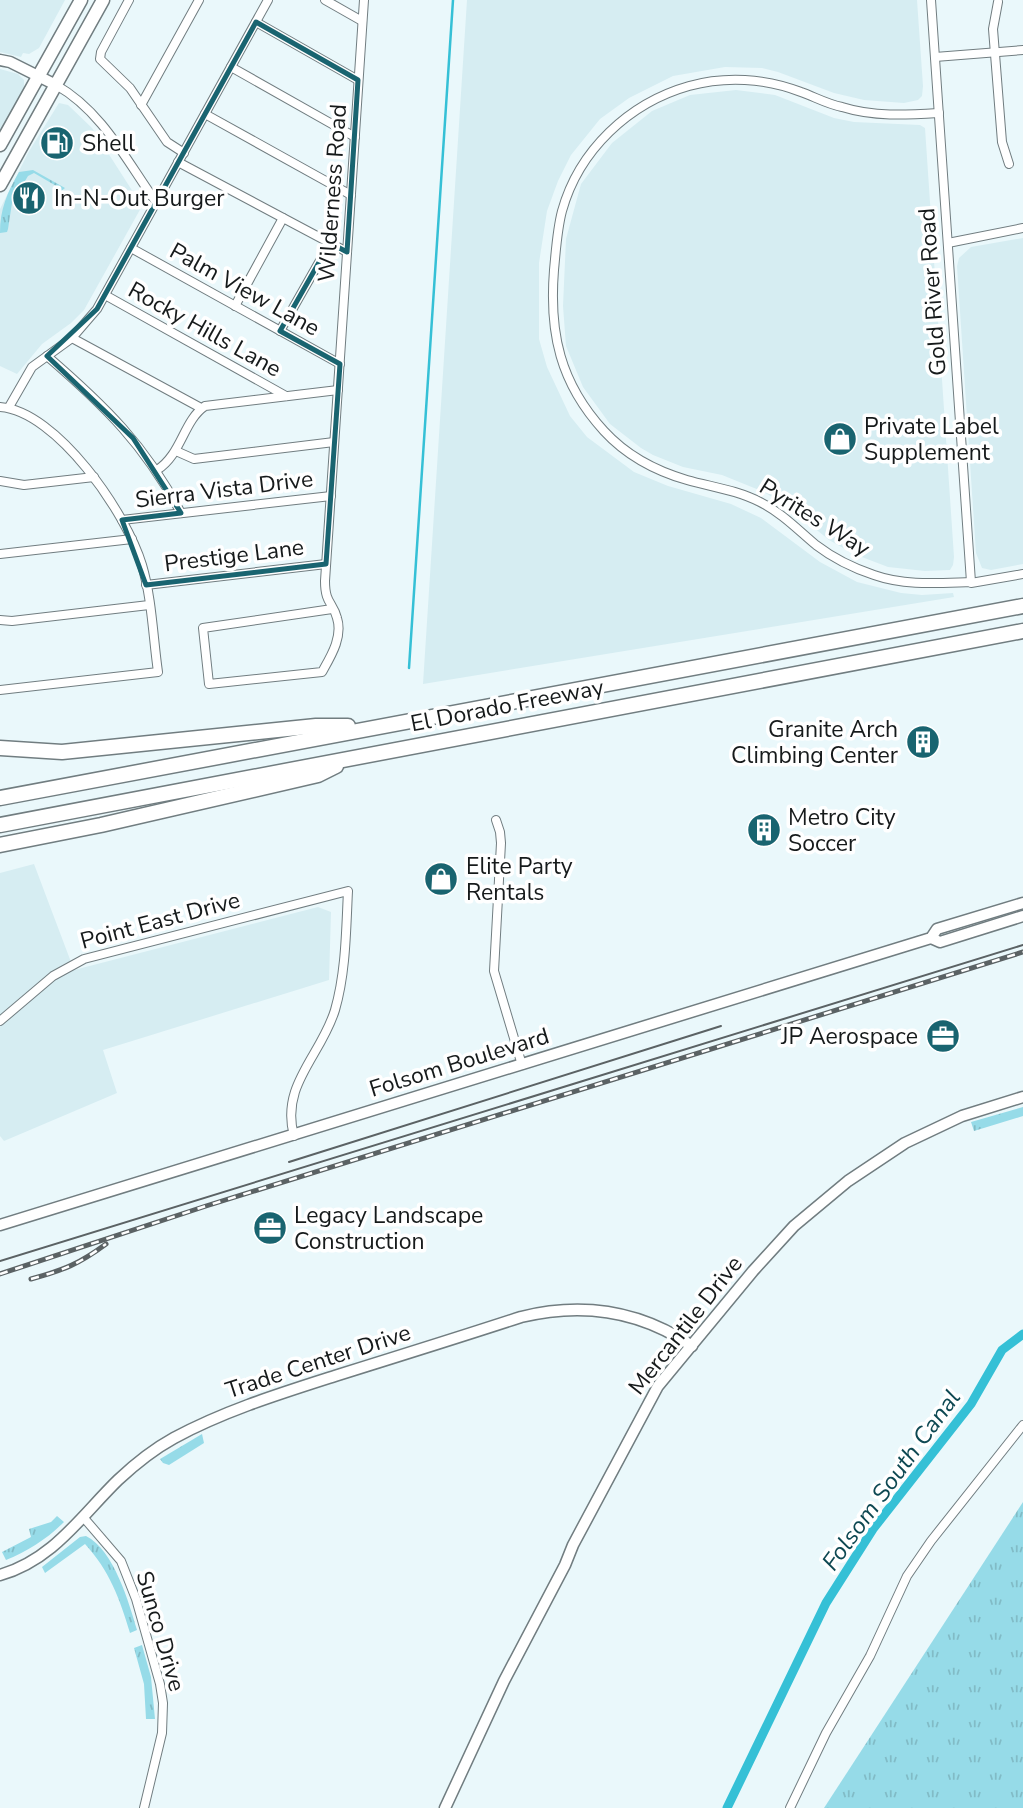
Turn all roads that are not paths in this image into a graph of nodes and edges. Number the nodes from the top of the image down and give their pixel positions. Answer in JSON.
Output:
{"nodes":[{"id":1,"x":81,"y":0,"type":"edge"},
{"id":2,"x":103,"y":0,"type":"edge"},
{"id":3,"x":129,"y":0,"type":"edge"},
{"id":4,"x":199,"y":0,"type":"edge"},
{"id":5,"x":268,"y":0,"type":"edge"},
{"id":6,"x":325,"y":0,"type":"edge"},
{"id":7,"x":364,"y":0,"type":"edge"},
{"id":8,"x":931,"y":0,"type":"edge"},
{"id":9,"x":998,"y":2,"type":"dead end"},
{"id":10,"x":362,"y":21,"type":"junction"},
{"id":11,"x":256,"y":22,"type":"junction"},
{"id":12,"x":1023,"y":50,"type":"edge"},
{"id":13,"x":996,"y":54,"type":"junction"},
{"id":14,"x":935,"y":57,"type":"junction"},
{"id":15,"x":0,"y":60,"type":"edge"},
{"id":16,"x":231,"y":67,"type":"junction"},
{"id":17,"x":38,"y":76,"type":"junction"},
{"id":18,"x":358,"y":80,"type":"junction"},
{"id":19,"x":56,"y":85,"type":"junction"},
{"id":20,"x":141,"y":104,"type":"junction"},
{"id":21,"x":939,"y":113,"type":"junction"},
{"id":22,"x":205,"y":114,"type":"junction"},
{"id":23,"x":355,"y":137,"type":"junction"},
{"id":24,"x":0,"y":145,"type":"edge"},
{"id":25,"x":184,"y":153,"type":"junction"},
{"id":26,"x":178,"y":162,"type":"junction"},
{"id":27,"x":1009,"y":164,"type":"dead end"},
{"id":28,"x":0,"y":185,"type":"edge"},
{"id":29,"x":351,"y":195,"type":"junction"},
{"id":30,"x":156,"y":202,"type":"junction"},
{"id":31,"x":283,"y":218,"type":"junction"},
{"id":32,"x":1023,"y":229,"type":"edge"},
{"id":33,"x":330,"y":243,"type":"junction"},
{"id":34,"x":948,"y":243,"type":"junction"},
{"id":35,"x":131,"y":248,"type":"junction"},
{"id":36,"x":347,"y":252,"type":"junction"},
{"id":37,"x":105,"y":295,"type":"junction"},
{"id":38,"x":235,"y":306,"type":"junction"},
{"id":39,"x":280,"y":331,"type":"junction"},
{"id":40,"x":72,"y":338,"type":"junction"},
{"id":41,"x":47,"y":356,"type":"junction"},
{"id":42,"x":340,"y":364,"type":"junction"},
{"id":43,"x":338,"y":389,"type":"junction"},
{"id":44,"x":286,"y":396,"type":"junction"},
{"id":45,"x":5,"y":407,"type":"edge"},
{"id":46,"x":201,"y":408,"type":"junction"},
{"id":47,"x":334,"y":442,"type":"junction"},
{"id":48,"x":176,"y":451,"type":"junction"},
{"id":49,"x":157,"y":470,"type":"junction"},
{"id":50,"x":94,"y":477,"type":"junction"},
{"id":51,"x":0,"y":481,"type":"edge"},
{"id":52,"x":331,"y":496,"type":"junction"},
{"id":53,"x":181,"y":513,"type":"junction"},
{"id":54,"x":122,"y":520,"type":"junction"},
{"id":55,"x":132,"y":539,"type":"junction"},
{"id":56,"x":0,"y":554,"type":"edge"},
{"id":57,"x":326,"y":564,"type":"junction"},
{"id":58,"x":1023,"y":574,"type":"edge"},
{"id":59,"x":971,"y":582,"type":"junction"},
{"id":60,"x":146,"y":585,"type":"junction"},
{"id":61,"x":149,"y":605,"type":"junction"},
{"id":62,"x":1023,"y":606,"type":"edge"},
{"id":63,"x":332,"y":609,"type":"junction"},
{"id":64,"x":0,"y":620,"type":"edge"},
{"id":65,"x":1023,"y":631,"type":"edge"},
{"id":66,"x":0,"y":690,"type":"edge"},
{"id":67,"x":354,"y":729,"type":"junction"},
{"id":68,"x":0,"y":748,"type":"edge"},
{"id":69,"x":350,"y":759,"type":"junction"},
{"id":70,"x":0,"y":798,"type":"edge"},
{"id":71,"x":495,"y":820,"type":"dead end"},
{"id":72,"x":0,"y":825,"type":"edge"},
{"id":73,"x":0,"y":845,"type":"edge"},
{"id":74,"x":1023,"y":903,"type":"edge"},
{"id":75,"x":1023,"y":916,"type":"edge"},
{"id":76,"x":931,"y":938,"type":"junction"},
{"id":77,"x":0,"y":1021,"type":"edge"},
{"id":78,"x":522,"y":1065,"type":"junction"},
{"id":79,"x":1023,"y":1097,"type":"edge"},
{"id":80,"x":293,"y":1136,"type":"junction"},
{"id":81,"x":0,"y":1225,"type":"edge"},
{"id":82,"x":692,"y":1346,"type":"junction"},
{"id":83,"x":1023,"y":1425,"type":"edge"},
{"id":84,"x":84,"y":1518,"type":"junction"},
{"id":85,"x":0,"y":1575,"type":"edge"},
{"id":86,"x":144,"y":1808,"type":"edge"},
{"id":87,"x":445,"y":1808,"type":"edge"},
{"id":88,"x":790,"y":1808,"type":"edge"}],
"edges":[{"from":1,"to":17,"type":"main road"},
{"from":2,"to":19,"type":"main road"},
{"from":3,"to":20,"type":"street"},
{"from":4,"to":20,"type":"street"},
{"from":5,"to":11,"type":"street"},
{"from":6,"to":10,"type":"street"},
{"from":7,"to":10,"type":"street","name":"Wilderness Road"},
{"from":8,"to":14,"type":"street","name":"Gold River Road"},
{"from":9,"to":13,"type":"street"},
{"from":10,"to":18,"type":"street","name":"Wilderness Road"},
{"from":11,"to":16,"type":"street"},
{"from":11,"to":18,"type":"street"},
{"from":12,"to":13,"type":"street"},
{"from":13,"to":14,"type":"street"},
{"from":13,"to":27,"type":"street"},
{"from":14,"to":21,"type":"street","name":"Gold River Road"},
{"from":15,"to":17,"type":"street"},
{"from":16,"to":22,"type":"street"},
{"from":16,"to":23,"type":"street"},
{"from":17,"to":19,"type":"street"},
{"from":17,"to":24,"type":"main road"},
{"from":18,"to":23,"type":"street","name":"Wilderness Road"},
{"from":19,"to":28,"type":"main road"},
{"from":19,"to":30,"type":"street"},
{"from":20,"to":25,"type":"street"},
{"from":21,"to":34,"type":"street","name":"Gold River Road"},
{"from":21,"to":59,"type":"street","name":"Pyrites Way"},
{"from":22,"to":25,"type":"street"},
{"from":22,"to":29,"type":"street"},
{"from":23,"to":29,"type":"street","name":"Wilderness Road"},
{"from":25,"to":26,"type":"street"},
{"from":26,"to":30,"type":"street"},
{"from":26,"to":31,"type":"street"},
{"from":29,"to":36,"type":"street","name":"Wilderness Road"},
{"from":30,"to":35,"type":"street"},
{"from":31,"to":33,"type":"street"},
{"from":31,"to":38,"type":"street"},
{"from":32,"to":34,"type":"street"},
{"from":33,"to":36,"type":"street"},
{"from":33,"to":39,"type":"street"},
{"from":34,"to":59,"type":"street","name":"Gold River Road"},
{"from":35,"to":37,"type":"street"},
{"from":35,"to":38,"type":"street","name":"Palm View Lane"},
{"from":36,"to":42,"type":"street","name":"Wilderness Road"},
{"from":37,"to":40,"type":"street"},
{"from":37,"to":44,"type":"street","name":"Rocky Hills Lane"},
{"from":38,"to":39,"type":"street","name":"Palm View Lane"},
{"from":39,"to":42,"type":"street","name":"Palm View Lane"},
{"from":40,"to":41,"type":"street"},
{"from":40,"to":46,"type":"street"},
{"from":41,"to":45,"type":"street"},
{"from":41,"to":49,"type":"street"},
{"from":42,"to":43,"type":"street","name":"Wilderness Road"},
{"from":43,"to":44,"type":"street"},
{"from":43,"to":47,"type":"street","name":"Wilderness Road"},
{"from":44,"to":46,"type":"street"},
{"from":45,"to":50,"type":"street"},
{"from":46,"to":48,"type":"street"},
{"from":47,"to":48,"type":"street"},
{"from":47,"to":52,"type":"street","name":"Wilderness Road"},
{"from":48,"to":49,"type":"street"},
{"from":49,"to":53,"type":"street"},
{"from":50,"to":51,"type":"street"},
{"from":50,"to":54,"type":"street"},
{"from":52,"to":53,"type":"street","name":"Sierra Vista Drive"},
{"from":52,"to":57,"type":"street","name":"Wilderness Road"},
{"from":53,"to":54,"type":"street","name":"Sierra Vista Drive"},
{"from":54,"to":55,"type":"street"},
{"from":55,"to":56,"type":"street"},
{"from":55,"to":60,"type":"street"},
{"from":57,"to":60,"type":"street","name":"Prestige Lane"},
{"from":57,"to":63,"type":"street","name":"Wilderness Road"},
{"from":58,"to":59,"type":"street","name":"Pyrites Way"},
{"from":60,"to":61,"type":"street"},
{"from":61,"to":64,"type":"street"},
{"from":61,"to":66,"type":"street"},
{"from":62,"to":67,"type":"highway","name":"El Dorado Freeway"},
{"from":63,"to":63,"type":"street","name":"Wilderness Road"},
{"from":65,"to":69,"type":"highway","name":"El Dorado Freeway"},
{"from":67,"to":68,"type":"highway"},
{"from":67,"to":70,"type":"highway"},
{"from":69,"to":72,"type":"highway","name":"El Dorado Freeway"},
{"from":69,"to":73,"type":"highway"},
{"from":71,"to":78,"type":"street"},
{"from":74,"to":76,"type":"street","name":"Folsom Boulevard"},
{"from":75,"to":76,"type":"street","name":"Folsom Boulevard"},
{"from":76,"to":78,"type":"street","name":"Folsom Boulevard"},
{"from":77,"to":80,"type":"street","name":"Point East Drive"},
{"from":78,"to":80,"type":"street","name":"Folsom Boulevard"},
{"from":79,"to":82,"type":"street","name":"Mercantile Drive"},
{"from":80,"to":81,"type":"street","name":"Folsom Boulevard"},
{"from":82,"to":84,"type":"street","name":"Trade Center Drive"},
{"from":82,"to":87,"type":"street","name":"Mercantile Drive"},
{"from":83,"to":88,"type":"street"},
{"from":84,"to":85,"type":"street","name":"Trade Center Drive"},
{"from":84,"to":86,"type":"street","name":"Sunco Drive"}]}
